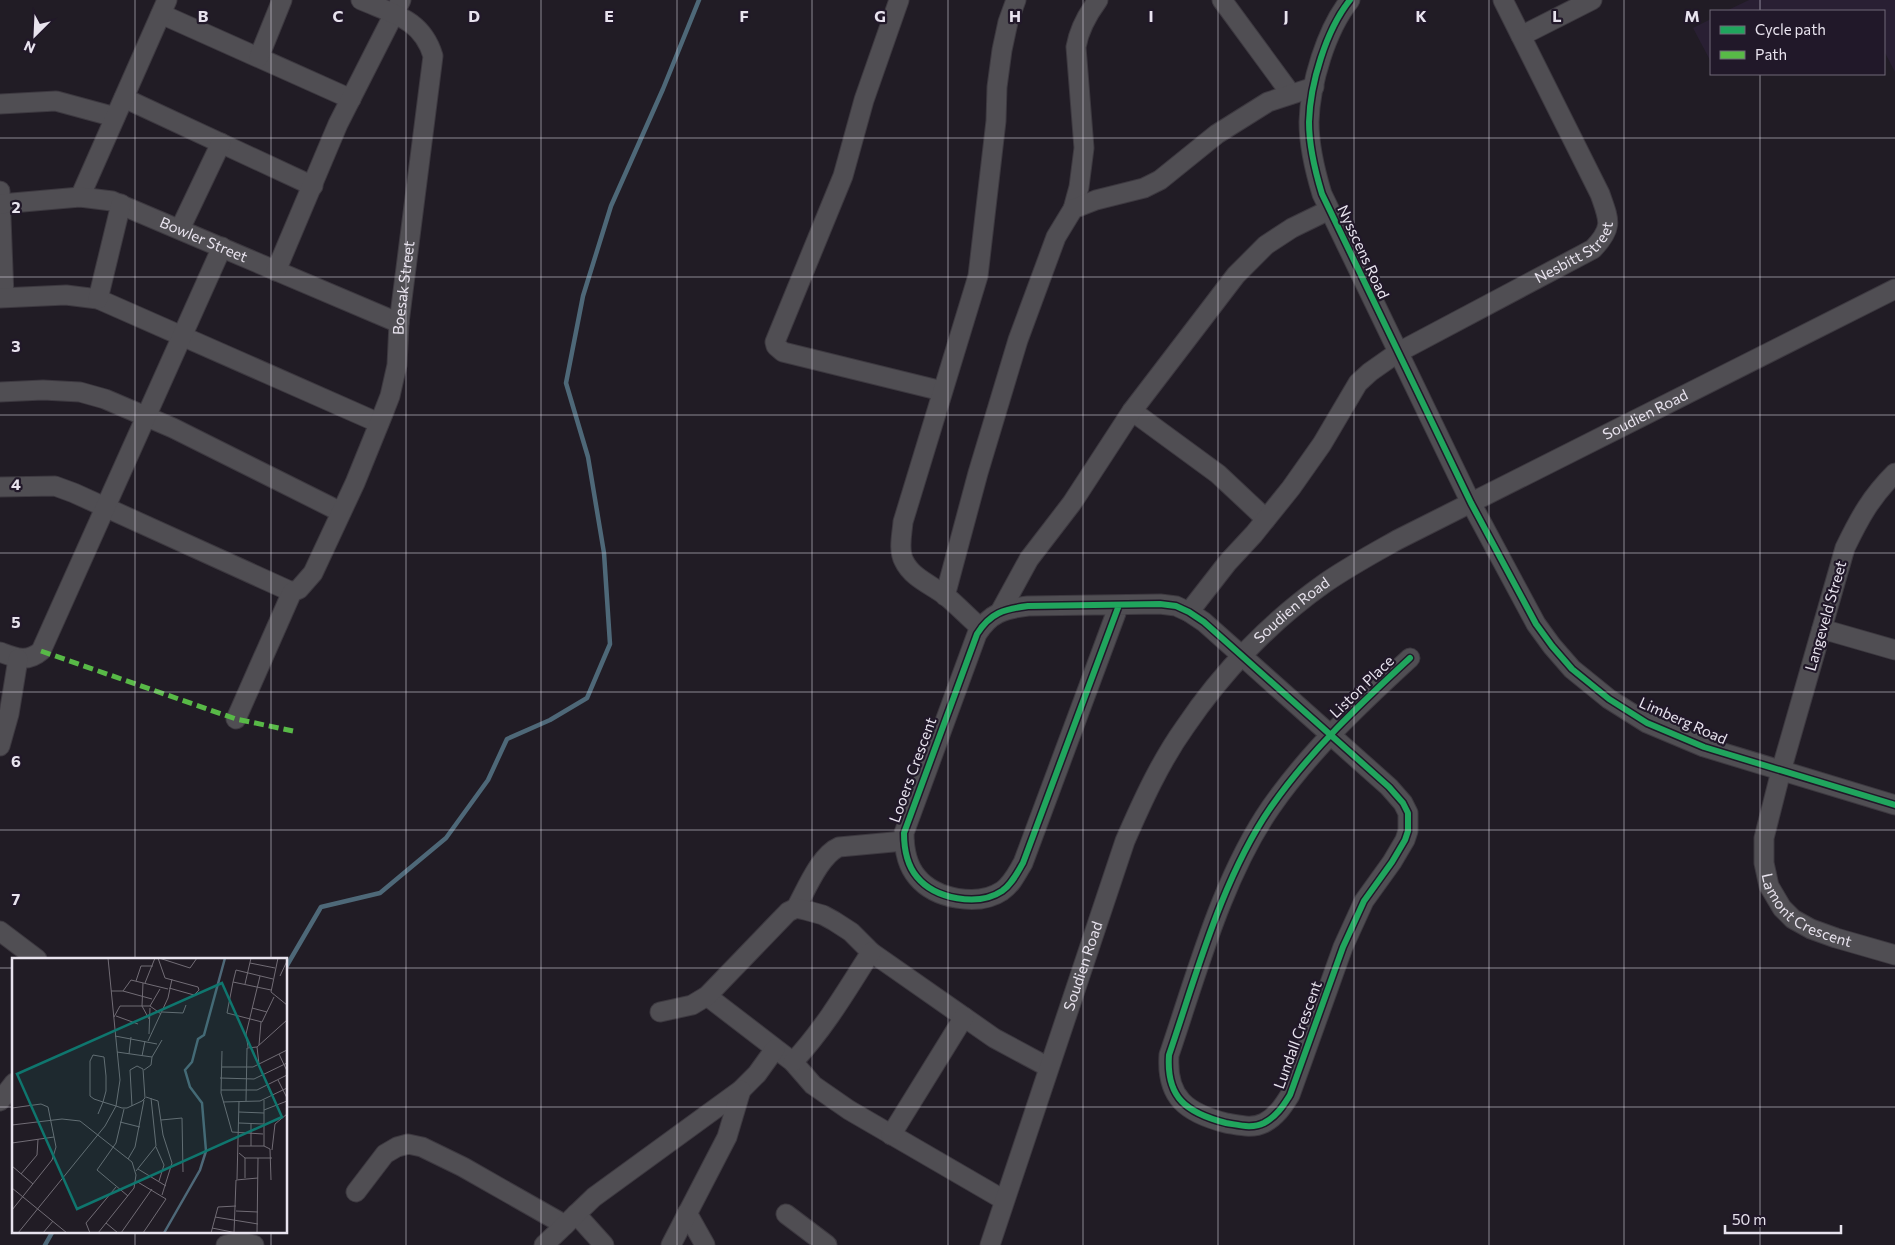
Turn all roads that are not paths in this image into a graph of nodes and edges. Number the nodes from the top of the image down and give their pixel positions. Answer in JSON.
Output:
{"nodes":[{"id":1,"x":282,"y":0,"type":"edge"},
{"id":2,"x":361,"y":0,"type":"edge"},
{"id":3,"x":899,"y":0,"type":"edge"},
{"id":4,"x":1016,"y":0,"type":"edge"},
{"id":5,"x":1098,"y":0,"type":"edge"},
{"id":6,"x":1222,"y":0,"type":"edge"},
{"id":7,"x":1503,"y":0,"type":"edge"},
{"id":8,"x":1592,"y":0,"type":"edge"},
{"id":9,"x":1341,"y":4,"type":"edge"},
{"id":10,"x":164,"y":7,"type":"edge"},
{"id":11,"x":397,"y":7,"type":"edge"},
{"id":12,"x":1521,"y":36,"type":"junction"},
{"id":13,"x":259,"y":57,"type":"junction"},
{"id":14,"x":1314,"y":87,"type":"junction"},
{"id":15,"x":1291,"y":94,"type":"junction"},
{"id":16,"x":124,"y":98,"type":"junction"},
{"id":17,"x":351,"y":99,"type":"junction"},
{"id":18,"x":0,"y":104,"type":"edge"},
{"id":19,"x":115,"y":118,"type":"junction"},
{"id":20,"x":221,"y":143,"type":"junction"},
{"id":21,"x":312,"y":186,"type":"junction"},
{"id":22,"x":0,"y":191,"type":"edge"},
{"id":23,"x":80,"y":198,"type":"junction"},
{"id":24,"x":0,"y":204,"type":"edge"},
{"id":25,"x":121,"y":204,"type":"junction"},
{"id":26,"x":1073,"y":209,"type":"junction"},
{"id":27,"x":1329,"y":210,"type":"junction"},
{"id":28,"x":180,"y":229,"type":"junction"},
{"id":29,"x":222,"y":247,"type":"junction"},
{"id":30,"x":276,"y":270,"type":"junction"},
{"id":31,"x":1895,"y":289,"type":"edge"},
{"id":32,"x":2,"y":298,"type":"edge"},
{"id":33,"x":98,"y":299,"type":"junction"},
{"id":34,"x":399,"y":323,"type":"junction"},
{"id":35,"x":183,"y":336,"type":"junction"},
{"id":36,"x":1397,"y":353,"type":"junction"},
{"id":37,"x":942,"y":391,"type":"junction"},
{"id":38,"x":0,"y":392,"type":"edge"},
{"id":39,"x":1132,"y":411,"type":"junction"},
{"id":40,"x":146,"y":416,"type":"junction"},
{"id":41,"x":380,"y":423,"type":"junction"},
{"id":42,"x":1895,"y":473,"type":"edge"},
{"id":43,"x":0,"y":487,"type":"edge"},
{"id":44,"x":1471,"y":503,"type":"junction"},
{"id":45,"x":106,"y":507,"type":"junction"},
{"id":46,"x":341,"y":512,"type":"junction"},
{"id":47,"x":1266,"y":519,"type":"junction"},
{"id":48,"x":292,"y":592,"type":"junction"},
{"id":49,"x":945,"y":596,"type":"junction"},
{"id":50,"x":1119,"y":605,"type":"junction"},
{"id":51,"x":1000,"y":612,"type":"junction"},
{"id":52,"x":1189,"y":612,"type":"junction"},
{"id":53,"x":981,"y":628,"type":"junction"},
{"id":54,"x":1822,"y":629,"type":"junction"},
{"id":55,"x":1895,"y":650,"type":"edge"},
{"id":56,"x":0,"y":652,"type":"edge"},
{"id":57,"x":1242,"y":657,"type":"junction"},
{"id":58,"x":1410,"y":658,"type":"dead end"},
{"id":59,"x":18,"y":659,"type":"junction"},
{"id":60,"x":236,"y":719,"type":"dead end"},
{"id":61,"x":1331,"y":735,"type":"junction"},
{"id":62,"x":0,"y":746,"type":"edge"},
{"id":63,"x":1781,"y":771,"type":"junction"},
{"id":64,"x":1895,"y":805,"type":"edge"},
{"id":65,"x":904,"y":841,"type":"junction"},
{"id":66,"x":796,"y":908,"type":"junction"},
{"id":67,"x":0,"y":931,"type":"edge"},
{"id":68,"x":871,"y":952,"type":"junction"},
{"id":69,"x":1895,"y":954,"type":"edge"},
{"id":70,"x":36,"y":958,"type":"edge"},
{"id":71,"x":707,"y":996,"type":"junction"},
{"id":72,"x":660,"y":1012,"type":"dead end"},
{"id":73,"x":964,"y":1017,"type":"junction"},
{"id":74,"x":775,"y":1049,"type":"junction"},
{"id":75,"x":792,"y":1062,"type":"junction"},
{"id":76,"x":1048,"y":1067,"type":"junction"},
{"id":77,"x":12,"y":1086,"type":"edge"},
{"id":78,"x":741,"y":1090,"type":"junction"},
{"id":79,"x":0,"y":1101,"type":"edge"},
{"id":80,"x":891,"y":1135,"type":"junction"},
{"id":81,"x":356,"y":1192,"type":"dead end"},
{"id":82,"x":1004,"y":1200,"type":"junction"},
{"id":83,"x":687,"y":1213,"type":"junction"},
{"id":84,"x":786,"y":1214,"type":"dead end"},
{"id":85,"x":570,"y":1220,"type":"junction"},
{"id":86,"x":226,"y":1245,"type":"edge"},
{"id":87,"x":254,"y":1245,"type":"edge"},
{"id":88,"x":544,"y":1245,"type":"edge"},
{"id":89,"x":604,"y":1245,"type":"edge"},
{"id":90,"x":671,"y":1245,"type":"edge"},
{"id":91,"x":705,"y":1245,"type":"edge"},
{"id":92,"x":826,"y":1245,"type":"edge"},
{"id":93,"x":990,"y":1245,"type":"edge"}],
"edges":[{"from":1,"to":13,"type":"street"},
{"from":2,"to":11,"type":"street","name":"Boesak Street"},
{"from":3,"to":37,"type":"street"},
{"from":4,"to":37,"type":"street"},
{"from":5,"to":26,"type":"street"},
{"from":6,"to":15,"type":"street"},
{"from":7,"to":12,"type":"street","name":"Nesbitt Street"},
{"from":8,"to":12,"type":"street"},
{"from":9,"to":14,"type":"street","name":"Nysscens Road"},
{"from":10,"to":13,"type":"street"},
{"from":10,"to":16,"type":"street"},
{"from":11,"to":17,"type":"street"},
{"from":11,"to":34,"type":"street","name":"Boesak Street"},
{"from":12,"to":36,"type":"street","name":"Nesbitt Street"},
{"from":13,"to":17,"type":"street"},
{"from":14,"to":15,"type":"street"},
{"from":14,"to":27,"type":"street","name":"Nysscens Road"},
{"from":15,"to":26,"type":"street"},
{"from":16,"to":19,"type":"street"},
{"from":16,"to":20,"type":"street"},
{"from":17,"to":21,"type":"street"},
{"from":18,"to":19,"type":"street"},
{"from":19,"to":23,"type":"street"},
{"from":20,"to":21,"type":"street"},
{"from":20,"to":28,"type":"street"},
{"from":21,"to":30,"type":"street"},
{"from":22,"to":24,"type":"street"},
{"from":23,"to":24,"type":"street","name":"Bowler Street"},
{"from":23,"to":25,"type":"street","name":"Bowler Street"},
{"from":24,"to":32,"type":"street"},
{"from":25,"to":28,"type":"street","name":"Bowler Street"},
{"from":25,"to":33,"type":"street"},
{"from":26,"to":49,"type":"street"},
{"from":27,"to":36,"type":"street","name":"Nysscens Road"},
{"from":27,"to":39,"type":"street"},
{"from":28,"to":29,"type":"street","name":"Bowler Street"},
{"from":29,"to":30,"type":"street","name":"Bowler Street"},
{"from":29,"to":35,"type":"street"},
{"from":30,"to":34,"type":"street","name":"Bowler Street"},
{"from":31,"to":44,"type":"street","name":"Soudien Road"},
{"from":32,"to":33,"type":"street"},
{"from":33,"to":35,"type":"street"},
{"from":34,"to":41,"type":"street","name":"Boesak Street"},
{"from":35,"to":40,"type":"street"},
{"from":35,"to":41,"type":"street"},
{"from":36,"to":44,"type":"street","name":"Nysscens Road"},
{"from":36,"to":47,"type":"street","name":"Nesbitt Street"},
{"from":37,"to":49,"type":"street"},
{"from":38,"to":40,"type":"street"},
{"from":39,"to":47,"type":"street"},
{"from":39,"to":51,"type":"street"},
{"from":40,"to":45,"type":"street"},
{"from":40,"to":46,"type":"street"},
{"from":41,"to":46,"type":"street","name":"Boesak Street"},
{"from":42,"to":54,"type":"street","name":"Langeveld Street"},
{"from":43,"to":45,"type":"street"},
{"from":44,"to":57,"type":"street","name":"Soudien Road"},
{"from":44,"to":63,"type":"street","name":"Limberg Road"},
{"from":45,"to":48,"type":"street"},
{"from":45,"to":59,"type":"street"},
{"from":46,"to":48,"type":"street","name":"Boesak Street"},
{"from":47,"to":52,"type":"street","name":"Nesbitt Street"},
{"from":48,"to":60,"type":"street","name":"Boesak Street"},
{"from":49,"to":53,"type":"street"},
{"from":50,"to":51,"type":"street","name":"Looers Crescent"},
{"from":50,"to":52,"type":"street","name":"Looers Crescent"},
{"from":50,"to":65,"type":"street","name":"Looers Crescent"},
{"from":51,"to":53,"type":"street","name":"Looers Crescent"},
{"from":52,"to":57,"type":"street","name":"Looers Crescent"},
{"from":53,"to":65,"type":"street","name":"Looers Crescent"},
{"from":54,"to":55,"type":"street"},
{"from":54,"to":63,"type":"street","name":"Langeveld Street"},
{"from":56,"to":59,"type":"street"},
{"from":57,"to":61,"type":"street","name":"Lundall Crescent"},
{"from":57,"to":76,"type":"street","name":"Soudien Road"},
{"from":58,"to":61,"type":"street","name":"Liston Place"},
{"from":59,"to":62,"type":"street"},
{"from":61,"to":61,"type":"street","name":"Lundall Crescent"},
{"from":63,"to":64,"type":"street","name":"Limberg Road"},
{"from":63,"to":69,"type":"street","name":"Lamont Crescent"},
{"from":65,"to":66,"type":"street"},
{"from":66,"to":68,"type":"street"},
{"from":66,"to":71,"type":"street"},
{"from":67,"to":70,"type":"street"},
{"from":68,"to":73,"type":"street"},
{"from":68,"to":75,"type":"street"},
{"from":71,"to":72,"type":"street"},
{"from":71,"to":74,"type":"street"},
{"from":73,"to":76,"type":"street"},
{"from":73,"to":80,"type":"street"},
{"from":74,"to":75,"type":"street"},
{"from":74,"to":78,"type":"street"},
{"from":75,"to":80,"type":"street"},
{"from":76,"to":82,"type":"street","name":"Soudien Road"},
{"from":77,"to":79,"type":"street"},
{"from":78,"to":83,"type":"street"},
{"from":78,"to":85,"type":"street"},
{"from":80,"to":82,"type":"street"},
{"from":81,"to":85,"type":"street"},
{"from":82,"to":93,"type":"street","name":"Soudien Road"},
{"from":83,"to":90,"type":"street"},
{"from":83,"to":91,"type":"street"},
{"from":84,"to":92,"type":"street"},
{"from":85,"to":88,"type":"street"},
{"from":85,"to":89,"type":"street"},
{"from":86,"to":87,"type":"street"}]}
